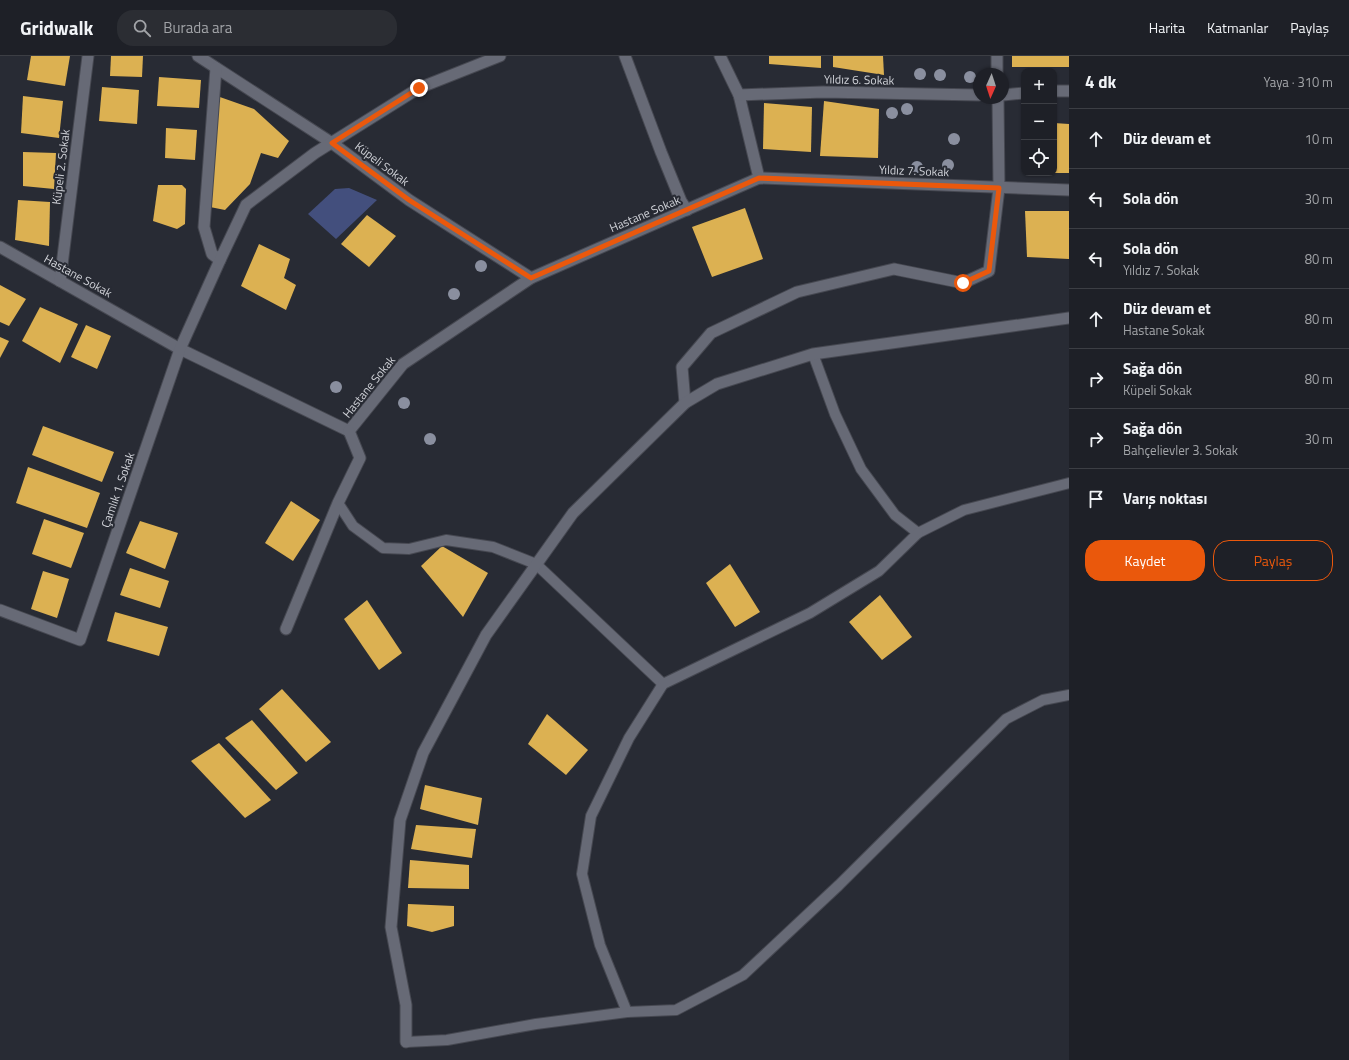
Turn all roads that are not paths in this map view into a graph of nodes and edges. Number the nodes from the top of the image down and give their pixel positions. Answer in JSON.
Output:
{"nodes":[{"id":1,"x":88,"y":56,"type":"edge"},
{"id":2,"x":198,"y":56,"type":"edge"},
{"id":3,"x":500,"y":56,"type":"edge"},
{"id":4,"x":625,"y":56,"type":"edge"},
{"id":5,"x":720,"y":56,"type":"edge"},
{"id":6,"x":997,"y":56,"type":"edge"},
{"id":7,"x":216,"y":68,"type":"junction"},
{"id":8,"x":997,"y":68,"type":"edge"},
{"id":9,"x":1057,"y":90,"type":"edge"},
{"id":10,"x":1069,"y":91,"type":"edge"},
{"id":11,"x":1021,"y":93,"type":"edge"},
{"id":12,"x":1009,"y":94,"type":"edge"},
{"id":13,"x":739,"y":95,"type":"junction"},
{"id":14,"x":973,"y":95,"type":"edge"},
{"id":15,"x":998,"y":104,"type":"edge"},
{"id":16,"x":332,"y":143,"type":"junction"},
{"id":17,"x":759,"y":178,"type":"junction"},
{"id":18,"x":999,"y":188,"type":"junction"},
{"id":19,"x":1069,"y":190,"type":"edge"},
{"id":20,"x":687,"y":210,"type":"junction"},
{"id":21,"x":0,"y":247,"type":"edge"},
{"id":22,"x":220,"y":260,"type":"junction"},
{"id":23,"x":531,"y":278,"type":"junction"},
{"id":24,"x":60,"y":281,"type":"junction"},
{"id":25,"x":1069,"y":318,"type":"edge"},
{"id":26,"x":180,"y":349,"type":"junction"},
{"id":27,"x":813,"y":354,"type":"junction"},
{"id":28,"x":685,"y":403,"type":"junction"},
{"id":29,"x":349,"y":432,"type":"junction"},
{"id":30,"x":1069,"y":483,"type":"edge"},
{"id":31,"x":338,"y":503,"type":"junction"},
{"id":32,"x":918,"y":533,"type":"junction"},
{"id":33,"x":536,"y":564,"type":"junction"},
{"id":34,"x":0,"y":610,"type":"edge"},
{"id":35,"x":286,"y":628,"type":"dead end"},
{"id":36,"x":663,"y":684,"type":"junction"},
{"id":37,"x":1069,"y":695,"type":"edge"},
{"id":38,"x":627,"y":1012,"type":"junction"},
{"id":39,"x":406,"y":1042,"type":"joint"}],
"edges":[{"from":1,"to":24,"type":"street","name":"Küpeli 2. Sokak"},
{"from":2,"to":7,"type":"street","name":"Küpeli Sokak"},
{"from":3,"to":16,"type":"street","name":"Çamlık 1. Sokak"},
{"from":4,"to":20,"type":"street"},
{"from":5,"to":13,"type":"street"},
{"from":6,"to":8,"type":"street"},
{"from":7,"to":16,"type":"street","name":"Küpeli Sokak"},
{"from":7,"to":22,"type":"street"},
{"from":9,"to":10,"type":"street"},
{"from":11,"to":12,"type":"street"},
{"from":13,"to":14,"type":"street","name":"Yıldız 6. Sokak"},
{"from":13,"to":17,"type":"street"},
{"from":15,"to":18,"type":"street"},
{"from":16,"to":22,"type":"street","name":"Çamlık 1. Sokak"},
{"from":16,"to":23,"type":"street","name":"Küpeli Sokak"},
{"from":17,"to":18,"type":"street","name":"Yıldız 7. Sokak"},
{"from":17,"to":20,"type":"street","name":"Hastane Sokak"},
{"from":18,"to":19,"type":"street","name":"Yıldız 7. Sokak"},
{"from":18,"to":28,"type":"street"},
{"from":20,"to":23,"type":"street","name":"Hastane Sokak"},
{"from":21,"to":24,"type":"street","name":"Hastane Sokak"},
{"from":22,"to":26,"type":"street","name":"Çamlık 1. Sokak"},
{"from":23,"to":29,"type":"street","name":"Hastane Sokak"},
{"from":24,"to":26,"type":"street","name":"Hastane Sokak"},
{"from":25,"to":27,"type":"street"},
{"from":26,"to":29,"type":"street","name":"Hastane Sokak"},
{"from":26,"to":34,"type":"street","name":"Çamlık 1. Sokak"},
{"from":27,"to":28,"type":"street"},
{"from":27,"to":32,"type":"lane"},
{"from":28,"to":33,"type":"street"},
{"from":29,"to":31,"type":"street"},
{"from":30,"to":32,"type":"lane"},
{"from":31,"to":33,"type":"lane"},
{"from":31,"to":35,"type":"street"},
{"from":32,"to":36,"type":"lane"},
{"from":33,"to":36,"type":"lane"},
{"from":33,"to":39,"type":"street"},
{"from":36,"to":38,"type":"lane"},
{"from":37,"to":38,"type":"lane"},
{"from":38,"to":39,"type":"lane"}]}
